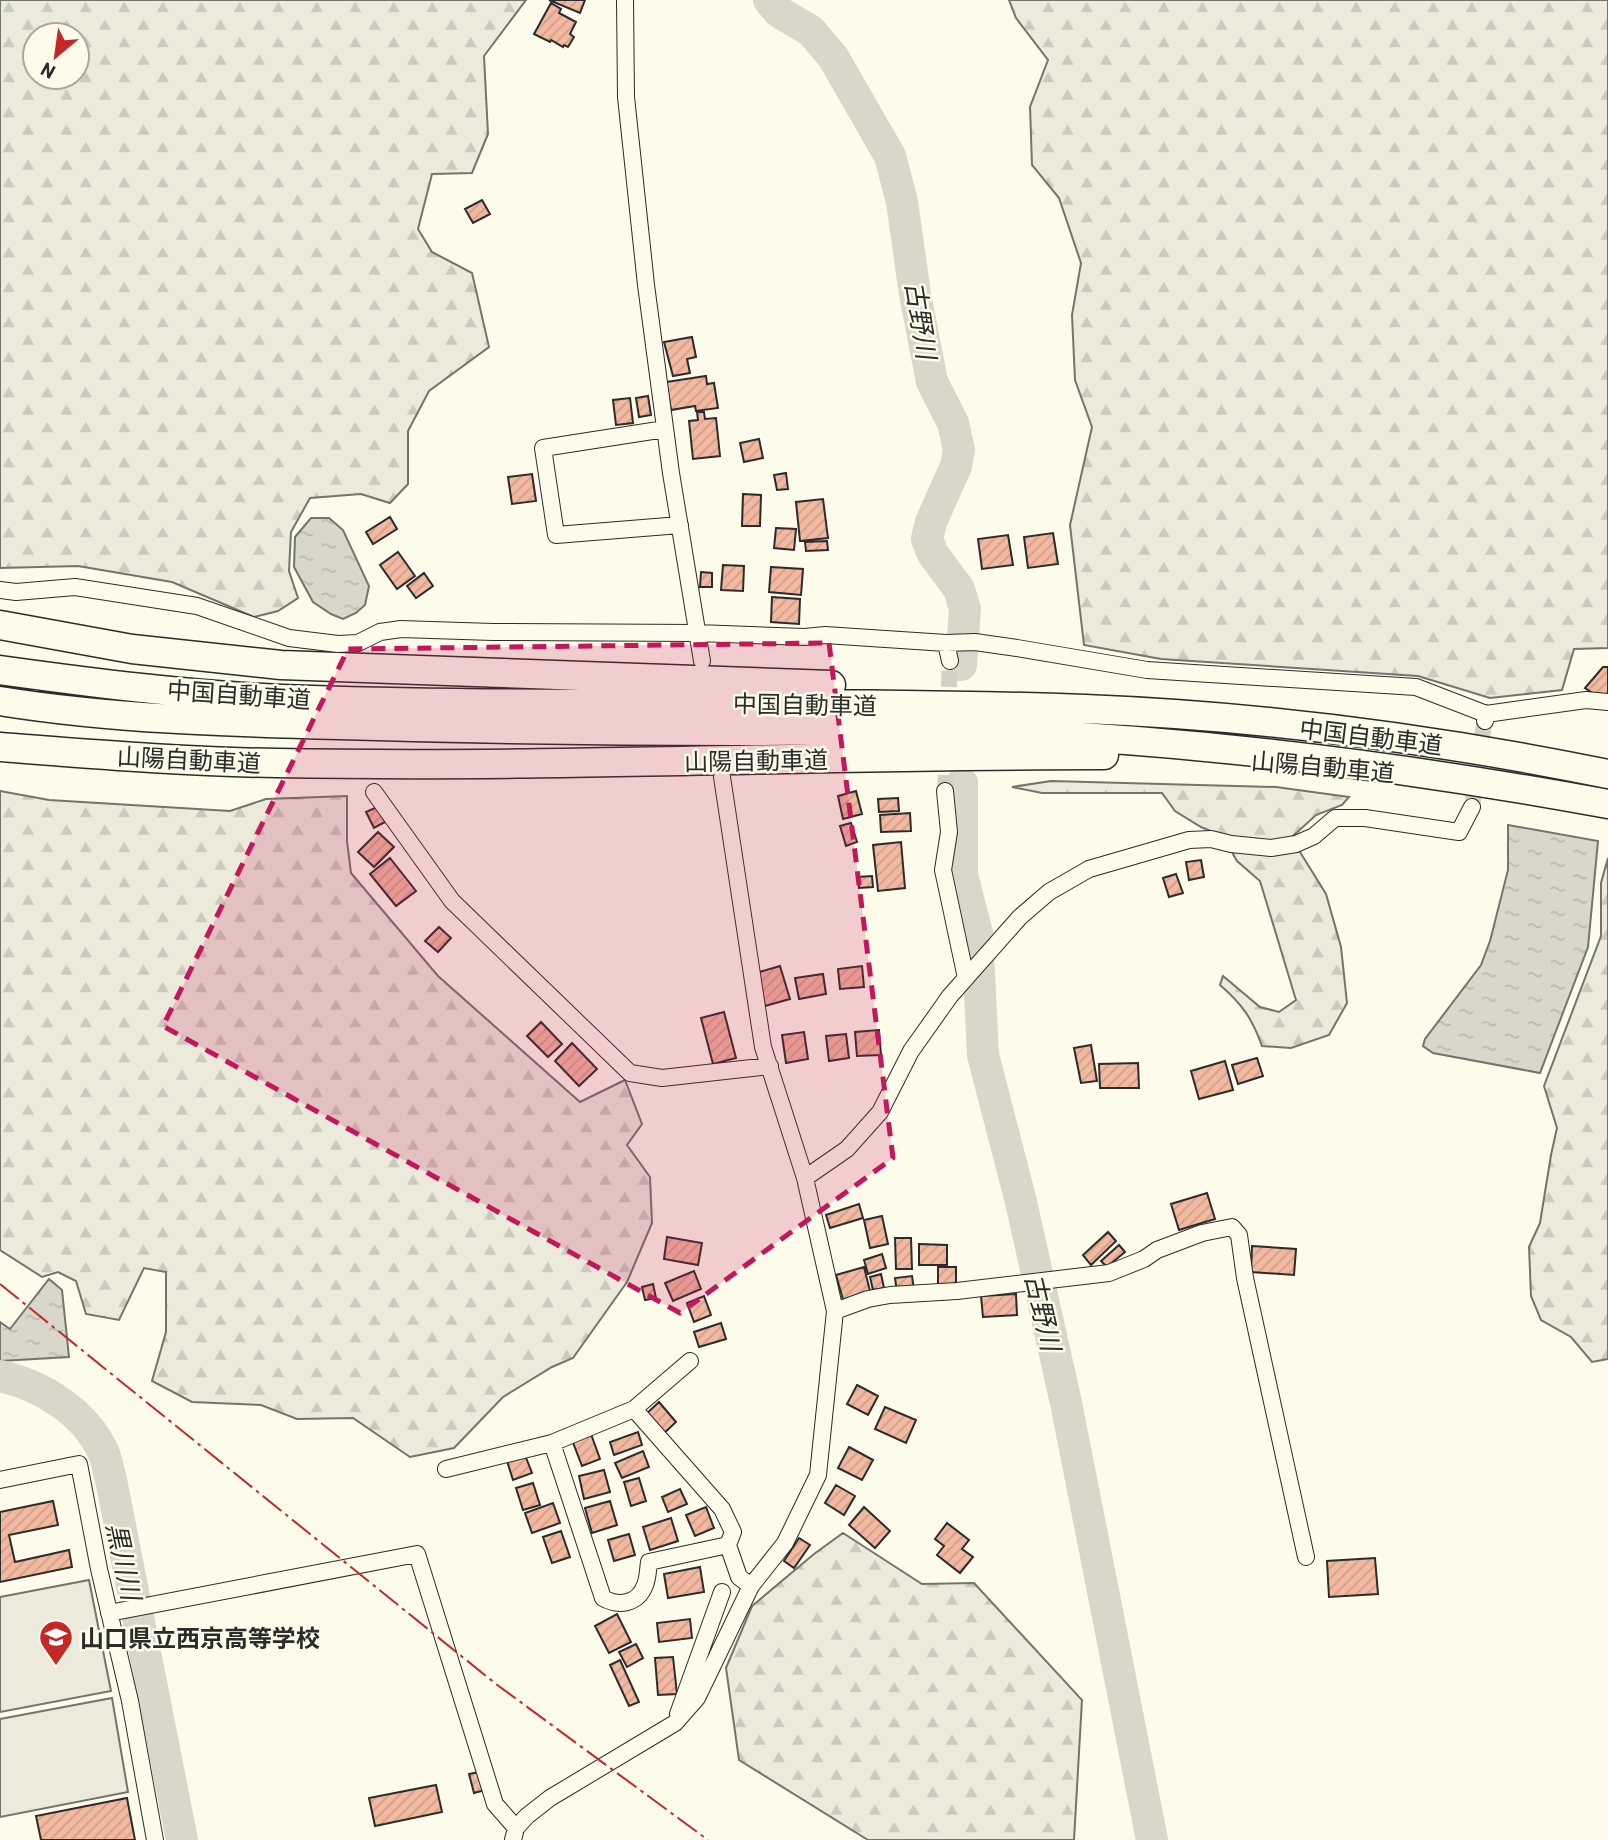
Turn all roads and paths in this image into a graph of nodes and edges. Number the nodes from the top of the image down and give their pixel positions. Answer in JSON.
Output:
{"nodes":[{"id":1,"x":625,"y":0,"type":"edge"},
{"id":2,"x":665,"y":429,"type":"junction"},
{"id":3,"x":680,"y":525,"type":"junction"},
{"id":4,"x":0,"y":590,"type":"edge"},
{"id":5,"x":0,"y":625,"type":"edge"},
{"id":6,"x":697,"y":633,"type":"junction"},
{"id":7,"x":946,"y":643,"type":"junction"},
{"id":8,"x":950,"y":661,"type":"tunnel mouth"},
{"id":9,"x":702,"y":662,"type":"dead end"},
{"id":10,"x":0,"y":670,"type":"edge"},
{"id":11,"x":0,"y":701,"type":"edge"},
{"id":12,"x":1608,"y":702,"type":"edge"},
{"id":13,"x":1429,"y":742,"type":"junction"},
{"id":14,"x":0,"y":747,"type":"edge"},
{"id":15,"x":1608,"y":774,"type":"edge"},
{"id":16,"x":722,"y":777,"type":"dead end"},
{"id":17,"x":1511,"y":786,"type":"junction"},
{"id":18,"x":945,"y":791,"type":"tunnel mouth"},
{"id":19,"x":374,"y":792,"type":"dead end"},
{"id":20,"x":1608,"y":804,"type":"edge"},
{"id":21,"x":1472,"y":807,"type":"tunnel mouth"},
{"id":22,"x":966,"y":978,"type":"junction"},
{"id":23,"x":770,"y":1066,"type":"junction"},
{"id":24,"x":805,"y":1178,"type":"junction"},
{"id":25,"x":835,"y":1311,"type":"junction"},
{"id":26,"x":690,"y":1361,"type":"dead end"},
{"id":27,"x":634,"y":1409,"type":"junction"},
{"id":28,"x":552,"y":1443,"type":"junction"},
{"id":29,"x":446,"y":1469,"type":"dead end"},
{"id":30,"x":0,"y":1480,"type":"edge"},
{"id":31,"x":728,"y":1545,"type":"junction"},
{"id":32,"x":1306,"y":1557,"type":"dead end"},
{"id":33,"x":751,"y":1586,"type":"junction"},
{"id":34,"x":722,"y":1592,"type":"dead end"},
{"id":35,"x":116,"y":1611,"type":"junction"},
{"id":36,"x":675,"y":1723,"type":"junction"},
{"id":37,"x":515,"y":1834,"type":"edge"},
{"id":38,"x":155,"y":1840,"type":"edge"}],
"edges":[{"from":1,"to":2,"type":"street"},
{"from":2,"to":3,"type":"street"},
{"from":2,"to":3,"type":"street"},
{"from":3,"to":6,"type":"street"},
{"from":4,"to":6,"type":"street"},
{"from":5,"to":13,"type":"highway","name":"山陽自動車道"},
{"from":6,"to":7,"type":"street"},
{"from":6,"to":9,"type":"street"},
{"from":7,"to":8,"type":"street"},
{"from":7,"to":12,"type":"street"},
{"from":10,"to":13,"type":"highway","name":"中国自動車道"},
{"from":11,"to":17,"type":"highway","name":"中国自動車道"},
{"from":13,"to":15,"type":"highway","name":"中国自動車道"},
{"from":14,"to":17,"type":"highway","name":"山陽自動車道"},
{"from":16,"to":23,"type":"street"},
{"from":17,"to":20,"type":"highway","name":"中国自動車道"},
{"from":18,"to":22,"type":"street"},
{"from":19,"to":23,"type":"street"},
{"from":21,"to":22,"type":"street"},
{"from":22,"to":24,"type":"street"},
{"from":23,"to":24,"type":"street"},
{"from":24,"to":25,"type":"street"},
{"from":25,"to":32,"type":"street"},
{"from":25,"to":33,"type":"street"},
{"from":26,"to":27,"type":"street"},
{"from":27,"to":28,"type":"street"},
{"from":27,"to":31,"type":"street"},
{"from":28,"to":29,"type":"street"},
{"from":28,"to":31,"type":"street"},
{"from":30,"to":35,"type":"street"},
{"from":31,"to":33,"type":"street"},
{"from":33,"to":36,"type":"street"},
{"from":34,"to":36,"type":"street"},
{"from":35,"to":37,"type":"street"},
{"from":35,"to":38,"type":"street"},
{"from":36,"to":37,"type":"street"}]}
